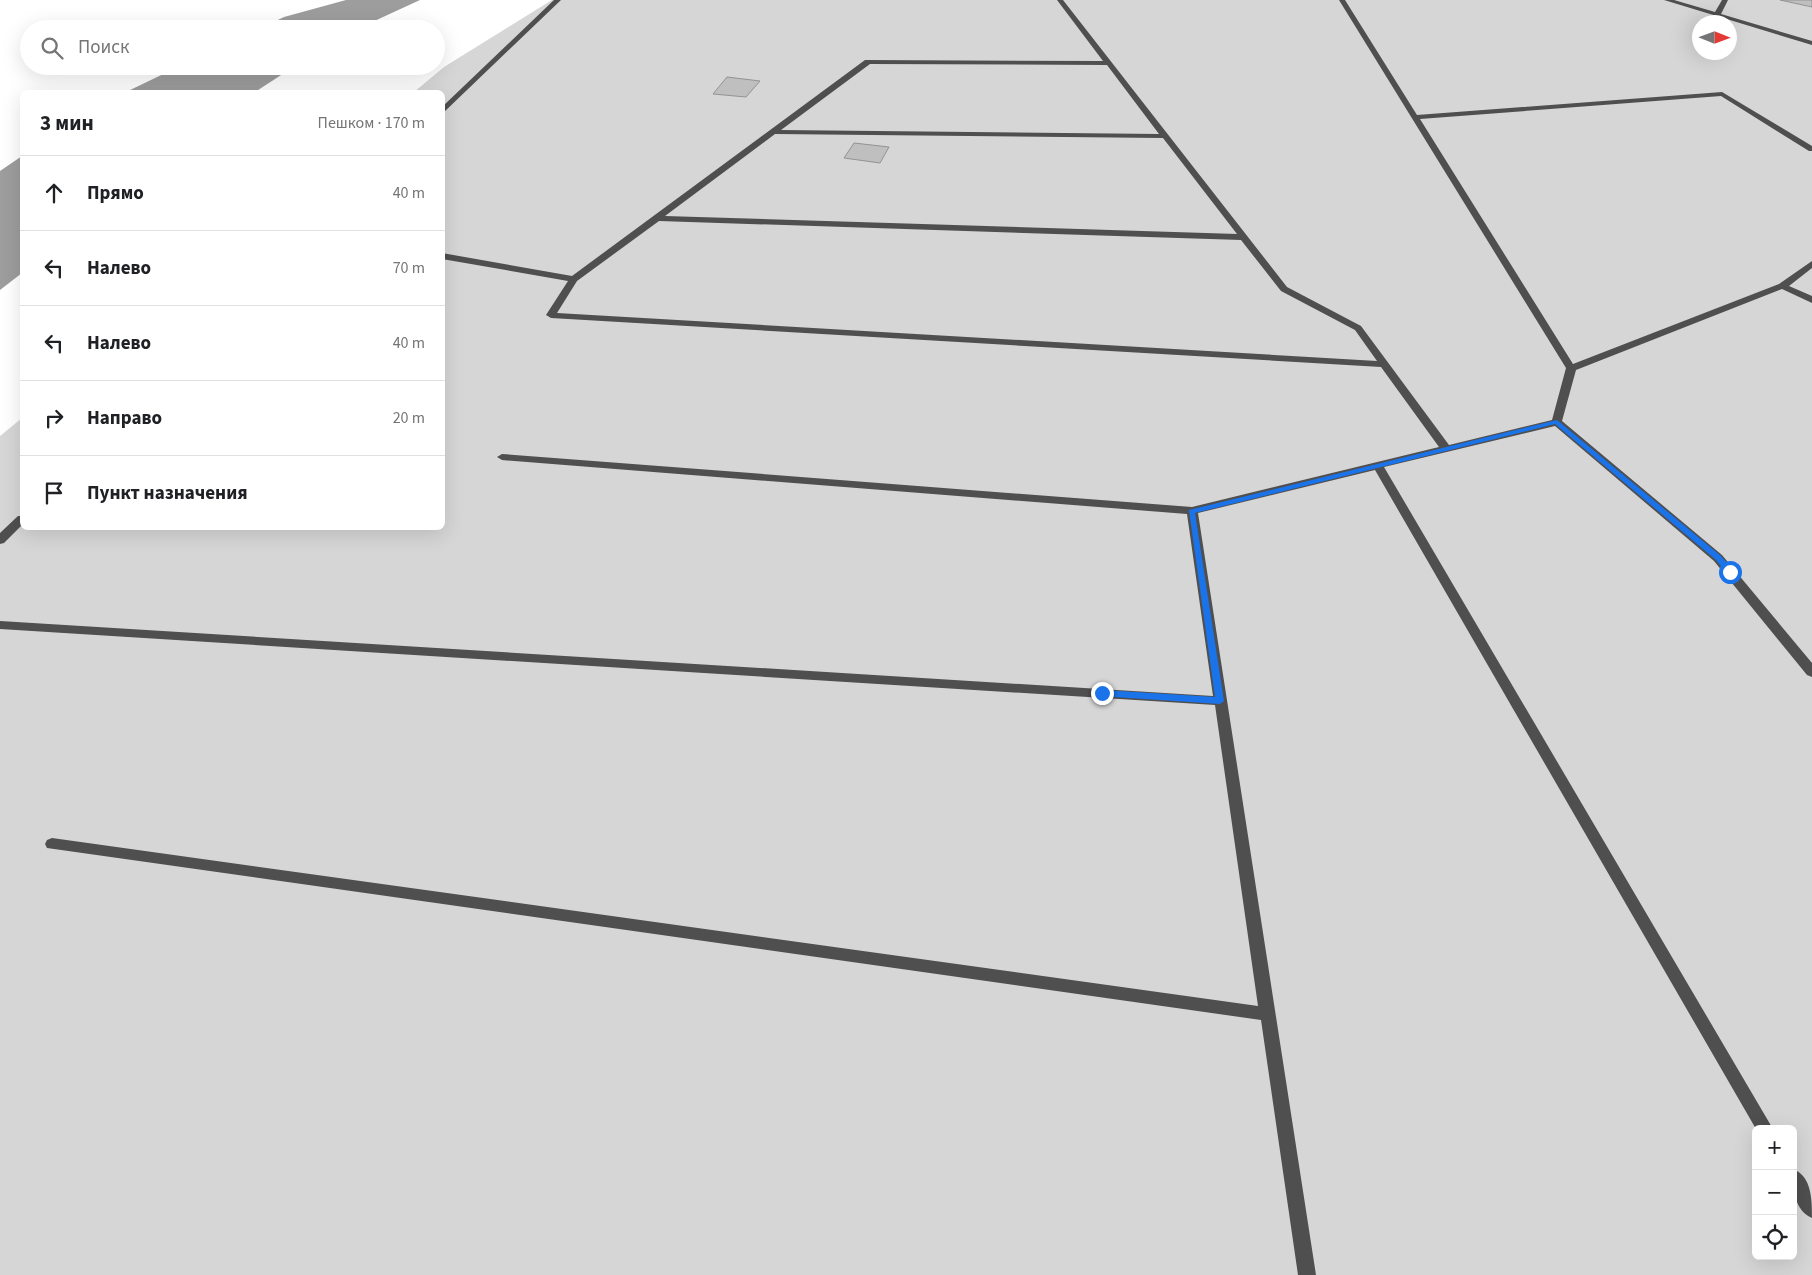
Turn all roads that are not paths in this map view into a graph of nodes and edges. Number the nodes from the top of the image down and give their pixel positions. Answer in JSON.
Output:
{"nodes":[{"id":1,"x":558,"y":0,"type":"edge"},
{"id":2,"x":1060,"y":0,"type":"edge"},
{"id":3,"x":1342,"y":0,"type":"edge"},
{"id":4,"x":1667,"y":0,"type":"edge"},
{"id":5,"x":1725,"y":0,"type":"edge"},
{"id":6,"x":1718,"y":15,"type":"joint"},
{"id":7,"x":1737,"y":21,"type":"edge"},
{"id":8,"x":1812,"y":44,"type":"edge"},
{"id":9,"x":1108,"y":63,"type":"junction"},
{"id":10,"x":445,"y":109,"type":"edge"},
{"id":11,"x":1415,"y":117,"type":"junction"},
{"id":12,"x":773,"y":132,"type":"junction"},
{"id":13,"x":1165,"y":136,"type":"junction"},
{"id":14,"x":1812,"y":149,"type":"edge"},
{"id":15,"x":656,"y":218,"type":"junction"},
{"id":16,"x":1243,"y":237,"type":"junction"},
{"id":17,"x":445,"y":257,"type":"edge"},
{"id":18,"x":1812,"y":264,"type":"edge"},
{"id":19,"x":574,"y":279,"type":"junction"},
{"id":20,"x":1782,"y":286,"type":"junction"},
{"id":21,"x":1812,"y":300,"type":"edge"},
{"id":22,"x":1384,"y":364,"type":"junction"},
{"id":23,"x":1571,"y":368,"type":"junction"},
{"id":24,"x":1557,"y":422,"type":"junction"},
{"id":25,"x":1446,"y":449,"type":"junction"},
{"id":26,"x":502,"y":458,"type":"dead end"},
{"id":27,"x":1378,"y":466,"type":"junction"},
{"id":28,"x":1192,"y":511,"type":"junction"},
{"id":29,"x":20,"y":521,"type":"edge"},
{"id":30,"x":0,"y":540,"type":"edge"},
{"id":31,"x":0,"y":625,"type":"edge"},
{"id":32,"x":1812,"y":672,"type":"edge"},
{"id":33,"x":1220,"y":701,"type":"junction"},
{"id":34,"x":52,"y":844,"type":"dead end"},
{"id":35,"x":1268,"y":1014,"type":"junction"},
{"id":36,"x":1763,"y":1125,"type":"edge"},
{"id":37,"x":1797,"y":1184,"type":"edge"},
{"id":38,"x":1812,"y":1209,"type":"edge"},
{"id":39,"x":1307,"y":1275,"type":"edge"}],
"edges":[{"from":1,"to":10,"type":"street"},
{"from":2,"to":9,"type":"street"},
{"from":3,"to":11,"type":"street"},
{"from":4,"to":6,"type":"street"},
{"from":5,"to":6,"type":"street"},
{"from":7,"to":8,"type":"street"},
{"from":9,"to":12,"type":"street"},
{"from":9,"to":13,"type":"street"},
{"from":11,"to":14,"type":"street"},
{"from":11,"to":23,"type":"street"},
{"from":12,"to":13,"type":"street"},
{"from":12,"to":15,"type":"street"},
{"from":13,"to":16,"type":"street"},
{"from":15,"to":16,"type":"street"},
{"from":15,"to":19,"type":"street"},
{"from":16,"to":22,"type":"street"},
{"from":17,"to":19,"type":"street"},
{"from":18,"to":20,"type":"street"},
{"from":19,"to":22,"type":"street"},
{"from":20,"to":21,"type":"street"},
{"from":20,"to":23,"type":"street"},
{"from":22,"to":25,"type":"street"},
{"from":23,"to":24,"type":"street"},
{"from":24,"to":25,"type":"street"},
{"from":24,"to":32,"type":"street"},
{"from":25,"to":27,"type":"street"},
{"from":26,"to":28,"type":"street"},
{"from":27,"to":28,"type":"street"},
{"from":27,"to":36,"type":"street"},
{"from":28,"to":33,"type":"street"},
{"from":29,"to":30,"type":"street"},
{"from":31,"to":33,"type":"street"},
{"from":33,"to":35,"type":"street"},
{"from":34,"to":35,"type":"street"},
{"from":35,"to":39,"type":"street"},
{"from":37,"to":38,"type":"street"}]}
